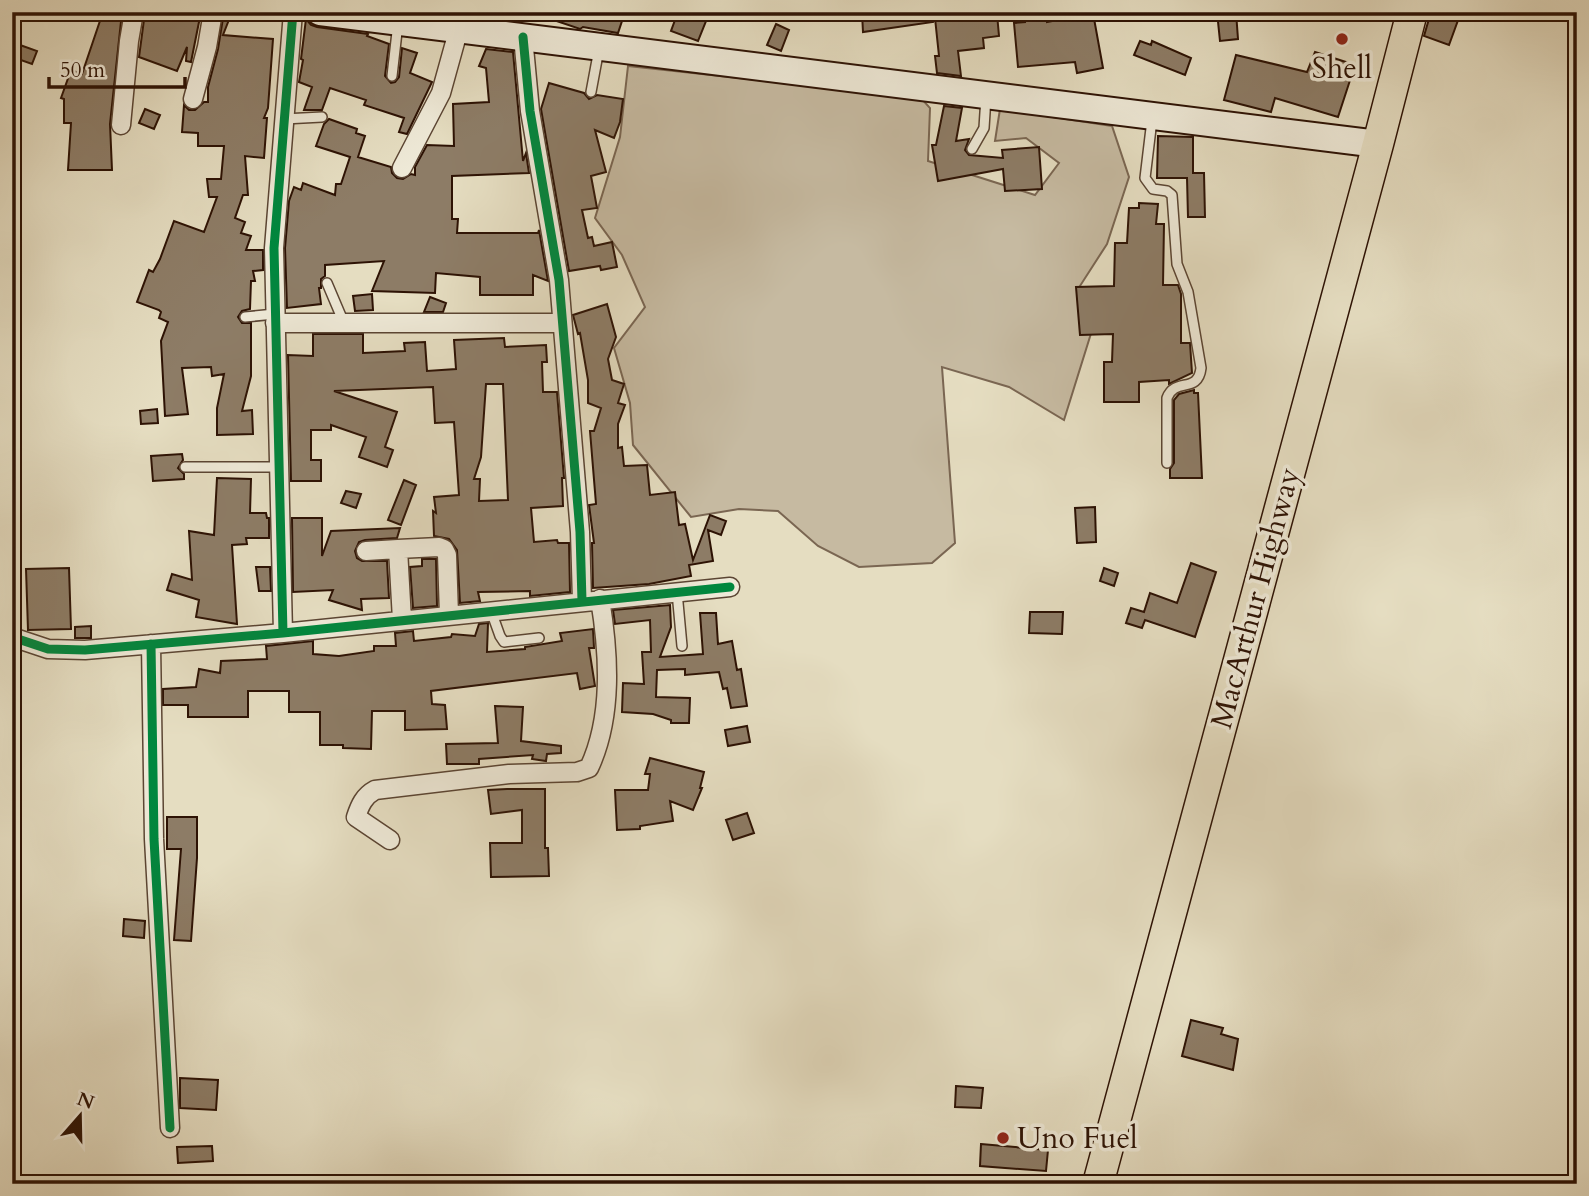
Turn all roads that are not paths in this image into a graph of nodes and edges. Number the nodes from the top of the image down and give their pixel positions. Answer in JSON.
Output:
{"nodes":[{"id":1,"x":134,"y":12,"type":"edge"},
{"id":2,"x":213,"y":12,"type":"edge"},
{"id":3,"x":293,"y":12,"type":"edge"},
{"id":4,"x":320,"y":12,"type":"edge"},
{"id":5,"x":1412,"y":12,"type":"edge"},
{"id":6,"x":399,"y":21,"type":"junction"},
{"id":7,"x":466,"y":23,"type":"edge"},
{"id":8,"x":523,"y":37,"type":"junction"},
{"id":9,"x":600,"y":47,"type":"junction"},
{"id":10,"x":392,"y":76,"type":"dead end"},
{"id":11,"x":591,"y":92,"type":"dead end"},
{"id":12,"x":986,"y":95,"type":"junction"},
{"id":13,"x":193,"y":99,"type":"dead end"},
{"id":14,"x":322,"y":117,"type":"dead end"},
{"id":15,"x":1152,"y":118,"type":"junction"},
{"id":16,"x":284,"y":119,"type":"junction"},
{"id":17,"x":121,"y":125,"type":"dead end"},
{"id":18,"x":1378,"y":144,"type":"junction"},
{"id":19,"x":972,"y":149,"type":"dead end"},
{"id":20,"x":402,"y":168,"type":"dead end"},
{"id":21,"x":327,"y":283,"type":"dead end"},
{"id":22,"x":245,"y":317,"type":"dead end"},
{"id":23,"x":275,"y":318,"type":"junction"},
{"id":24,"x":344,"y":323,"type":"junction"},
{"id":25,"x":562,"y":323,"type":"junction"},
{"id":26,"x":1167,"y":463,"type":"dead end"},
{"id":27,"x":186,"y":467,"type":"dead end"},
{"id":28,"x":278,"y":467,"type":"junction"},
{"id":29,"x":398,"y":549,"type":"junction"},
{"id":30,"x":366,"y":551,"type":"dead end"},
{"id":31,"x":730,"y":587,"type":"dead end"},
{"id":32,"x":677,"y":592,"type":"junction"},
{"id":33,"x":600,"y":599,"type":"junction"},
{"id":34,"x":582,"y":601,"type":"junction"},
{"id":35,"x":491,"y":611,"type":"junction"},
{"id":36,"x":449,"y":615,"type":"junction"},
{"id":37,"x":402,"y":620,"type":"junction"},
{"id":38,"x":283,"y":633,"type":"junction"},
{"id":39,"x":12,"y":637,"type":"edge"},
{"id":40,"x":539,"y":638,"type":"dead end"},
{"id":41,"x":151,"y":645,"type":"junction"},
{"id":42,"x":682,"y":646,"type":"dead end"},
{"id":43,"x":390,"y":840,"type":"dead end"},
{"id":44,"x":170,"y":1128,"type":"dead end"},
{"id":45,"x":1098,"y":1184,"type":"edge"}],
"edges":[{"from":1,"to":17,"type":"street"},
{"from":2,"to":13,"type":"street"},
{"from":3,"to":16,"type":"street"},
{"from":4,"to":6,"type":"main road"},
{"from":5,"to":18,"type":"highway","name":"MacArthur Highway"},
{"from":6,"to":7,"type":"main road"},
{"from":6,"to":10,"type":"lane"},
{"from":7,"to":8,"type":"main road"},
{"from":7,"to":20,"type":"street"},
{"from":8,"to":9,"type":"main road"},
{"from":8,"to":25,"type":"street"},
{"from":9,"to":11,"type":"lane"},
{"from":9,"to":12,"type":"main road"},
{"from":12,"to":15,"type":"main road"},
{"from":12,"to":19,"type":"lane"},
{"from":14,"to":16,"type":"lane"},
{"from":15,"to":18,"type":"main road"},
{"from":15,"to":26,"type":"lane"},
{"from":16,"to":23,"type":"street"},
{"from":18,"to":45,"type":"highway","name":"MacArthur Highway"},
{"from":21,"to":24,"type":"lane"},
{"from":22,"to":23,"type":"lane"},
{"from":23,"to":24,"type":"street"},
{"from":23,"to":28,"type":"street"},
{"from":24,"to":25,"type":"street"},
{"from":25,"to":34,"type":"street"},
{"from":27,"to":28,"type":"lane"},
{"from":28,"to":38,"type":"street"},
{"from":29,"to":30,"type":"street"},
{"from":29,"to":36,"type":"street"},
{"from":29,"to":37,"type":"street"},
{"from":31,"to":32,"type":"street"},
{"from":32,"to":33,"type":"street"},
{"from":32,"to":42,"type":"lane"},
{"from":33,"to":34,"type":"street"},
{"from":33,"to":43,"type":"street"},
{"from":34,"to":35,"type":"street"},
{"from":35,"to":36,"type":"street"},
{"from":35,"to":40,"type":"lane"},
{"from":36,"to":37,"type":"street"},
{"from":37,"to":38,"type":"street"},
{"from":38,"to":41,"type":"street"},
{"from":39,"to":41,"type":"street"},
{"from":41,"to":44,"type":"street"}]}
